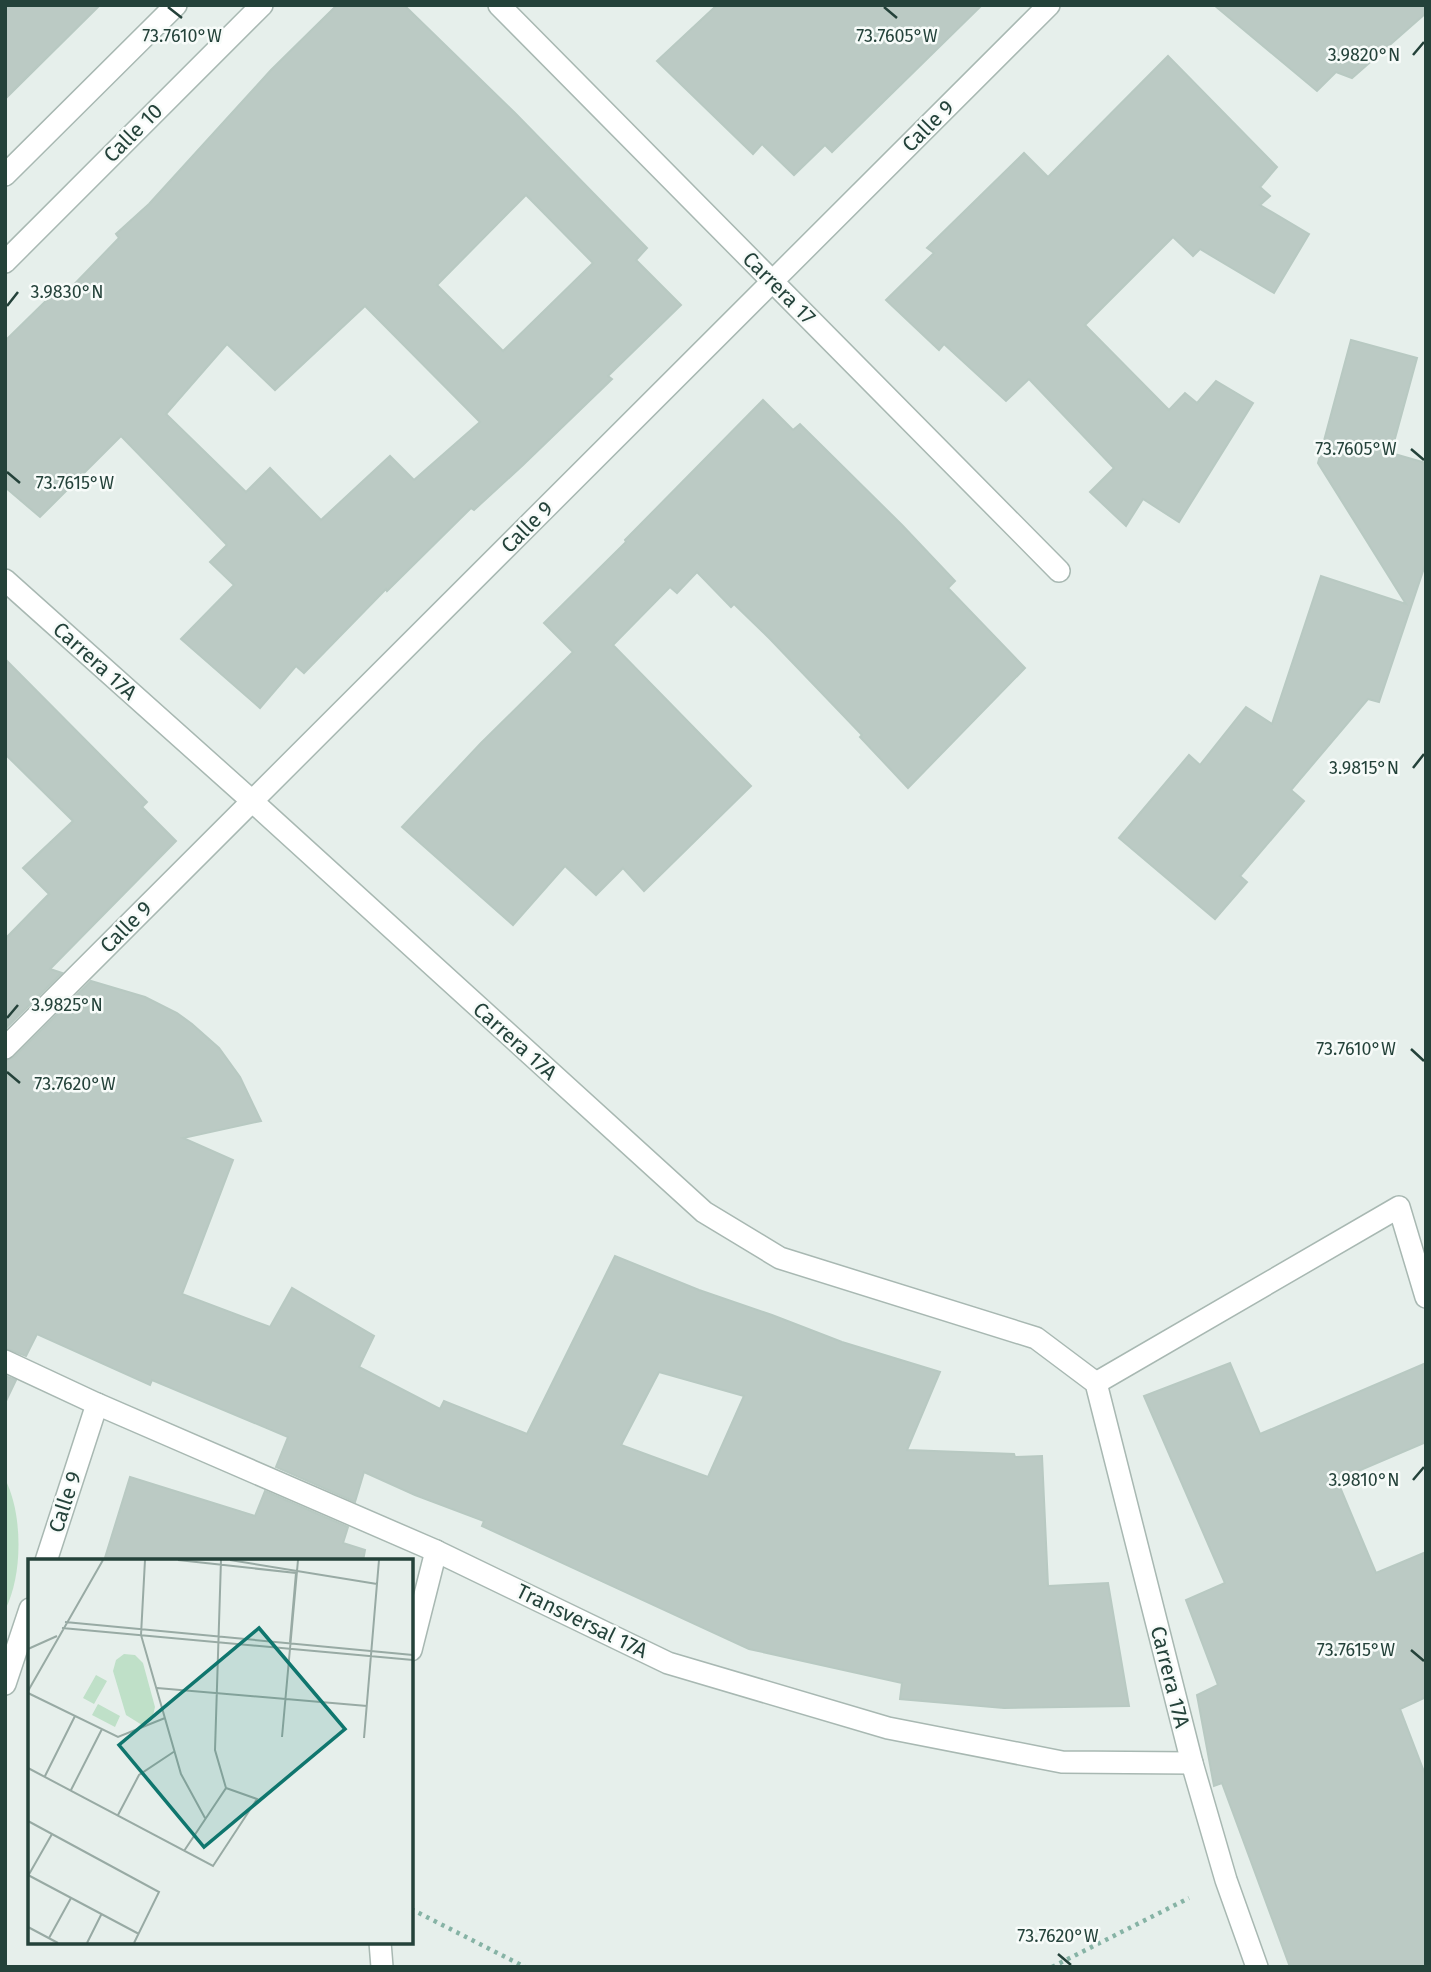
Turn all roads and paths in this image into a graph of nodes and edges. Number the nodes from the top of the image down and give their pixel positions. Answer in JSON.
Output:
{"nodes":[{"id":1,"x":176,"y":5,"type":"edge"},
{"id":2,"x":262,"y":5,"type":"edge"},
{"id":3,"x":499,"y":5,"type":"edge"},
{"id":4,"x":1049,"y":5,"type":"edge"},
{"id":5,"x":5,"y":176,"type":"edge"},
{"id":6,"x":5,"y":262,"type":"edge"},
{"id":7,"x":772,"y":282,"type":"junction"},
{"id":8,"x":1059,"y":571,"type":"dead end"},
{"id":9,"x":5,"y":580,"type":"edge"},
{"id":10,"x":252,"y":801,"type":"junction"},
{"id":11,"x":5,"y":1048,"type":"edge"},
{"id":12,"x":1426,"y":1297,"type":"edge"},
{"id":13,"x":5,"y":1361,"type":"edge"},
{"id":14,"x":1096,"y":1383,"type":"junction"},
{"id":15,"x":97,"y":1404,"type":"junction"},
{"id":16,"x":436,"y":1551,"type":"junction"},
{"id":17,"x":47,"y":1559,"type":"edge"},
{"id":18,"x":28,"y":1615,"type":"edge"},
{"id":19,"x":413,"y":1642,"type":"edge"},
{"id":20,"x":5,"y":1684,"type":"edge"},
{"id":21,"x":1192,"y":1763,"type":"junction"},
{"id":22,"x":1226,"y":1880,"type":"junction"},
{"id":23,"x":413,"y":1910,"type":"edge"},
{"id":24,"x":380,"y":1944,"type":"edge"},
{"id":25,"x":382,"y":1967,"type":"edge"},
{"id":26,"x":525,"y":1967,"type":"edge"},
{"id":27,"x":1052,"y":1967,"type":"edge"},
{"id":28,"x":1257,"y":1967,"type":"edge"}],
"edges":[{"from":1,"to":5,"type":"street"},
{"from":2,"to":6,"type":"street","name":"Calle 10"},
{"from":3,"to":7,"type":"street","name":"Carrera 17"},
{"from":4,"to":7,"type":"street","name":"Calle 9"},
{"from":7,"to":8,"type":"street","name":"Carrera 17"},
{"from":7,"to":10,"type":"street","name":"Calle 9"},
{"from":9,"to":10,"type":"street","name":"Carrera 17A"},
{"from":10,"to":11,"type":"street","name":"Calle 9"},
{"from":10,"to":14,"type":"street","name":"Carrera 17A"},
{"from":12,"to":14,"type":"street"},
{"from":13,"to":15,"type":"street","name":"Transversal 17A"},
{"from":14,"to":21,"type":"street","name":"Carrera 17A"},
{"from":15,"to":16,"type":"street","name":"Transversal 17A"},
{"from":15,"to":17,"type":"street","name":"Calle 9"},
{"from":16,"to":19,"type":"street"},
{"from":16,"to":21,"type":"street","name":"Transversal 17A"},
{"from":18,"to":20,"type":"street"},
{"from":21,"to":22,"type":"street","name":"Carrera 17A"},
{"from":22,"to":27,"type":"path"},
{"from":22,"to":28,"type":"street","name":"Carrera 17A"},
{"from":23,"to":26,"type":"path"},
{"from":24,"to":25,"type":"street"}]}
